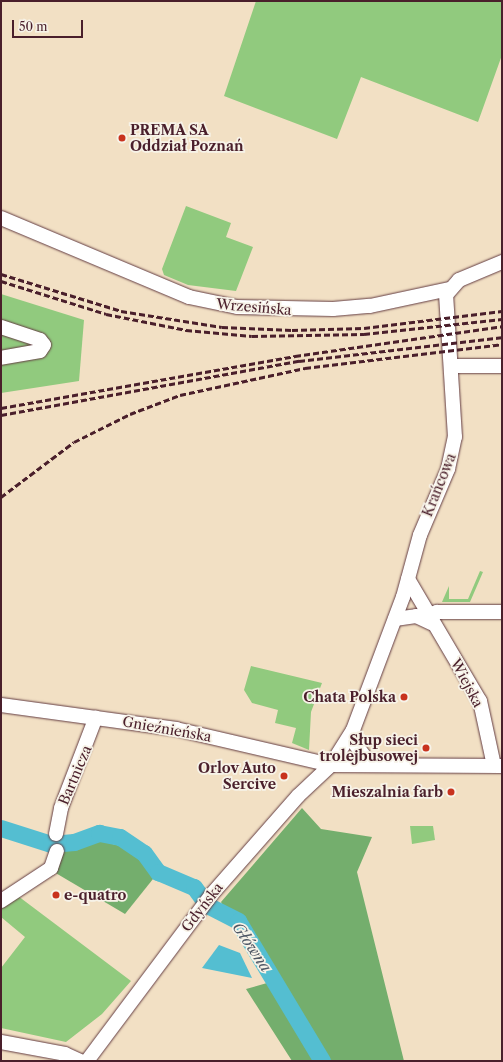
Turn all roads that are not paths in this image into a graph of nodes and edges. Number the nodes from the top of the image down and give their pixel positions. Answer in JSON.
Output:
{"nodes":[{"id":1,"x":1,"y":218,"type":"edge"},
{"id":2,"x":502,"y":262,"type":"edge"},
{"id":3,"x":450,"y":289,"type":"junction"},
{"id":4,"x":1,"y":327,"type":"edge"},
{"id":5,"x":1,"y":358,"type":"edge"},
{"id":6,"x":452,"y":366,"type":"junction"},
{"id":7,"x":502,"y":366,"type":"edge"},
{"id":8,"x":408,"y":579,"type":"junction"},
{"id":9,"x":502,"y":612,"type":"edge"},
{"id":10,"x":396,"y":618,"type":"junction"},
{"id":11,"x":430,"y":620,"type":"junction"},
{"id":12,"x":1,"y":705,"type":"edge"},
{"id":13,"x":96,"y":717,"type":"junction"},
{"id":14,"x":353,"y":730,"type":"junction"},
{"id":15,"x":356,"y":745,"type":"junction"},
{"id":16,"x":331,"y":765,"type":"junction"},
{"id":17,"x":371,"y":765,"type":"junction"},
{"id":18,"x":498,"y":766,"type":"edge"},
{"id":19,"x":56,"y":834,"type":"dead end"},
{"id":20,"x":57,"y":851,"type":"dead end"},
{"id":21,"x":1,"y":901,"type":"edge"},
{"id":22,"x":1,"y":1042,"type":"edge"},
{"id":23,"x":80,"y":1061,"type":"edge"},
{"id":24,"x":87,"y":1061,"type":"edge"}],
"edges":[{"from":1,"to":3,"type":"street","name":"Wrzesińska"},
{"from":2,"to":3,"type":"street"},
{"from":3,"to":6,"type":"street","name":"Krańcowa"},
{"from":4,"to":5,"type":"street"},
{"from":6,"to":7,"type":"street"},
{"from":6,"to":8,"type":"street","name":"Krańcowa"},
{"from":8,"to":10,"type":"street","name":"Krańcowa"},
{"from":8,"to":11,"type":"street","name":"Wiejska"},
{"from":9,"to":11,"type":"street"},
{"from":10,"to":11,"type":"street"},
{"from":10,"to":14,"type":"street","name":"Krańcowa"},
{"from":11,"to":18,"type":"street","name":"Wiejska"},
{"from":12,"to":13,"type":"street","name":"Gnieźnieńska"},
{"from":13,"to":16,"type":"street","name":"Gnieźnieńska"},
{"from":13,"to":19,"type":"street","name":"Bartnicza"},
{"from":14,"to":15,"type":"street"},
{"from":14,"to":16,"type":"street","name":"Krańcowa"},
{"from":15,"to":16,"type":"street"},
{"from":15,"to":17,"type":"street"},
{"from":16,"to":17,"type":"street"},
{"from":16,"to":24,"type":"street","name":"Gdyńska"},
{"from":17,"to":18,"type":"street"},
{"from":20,"to":21,"type":"street"},
{"from":22,"to":23,"type":"street"}]}
